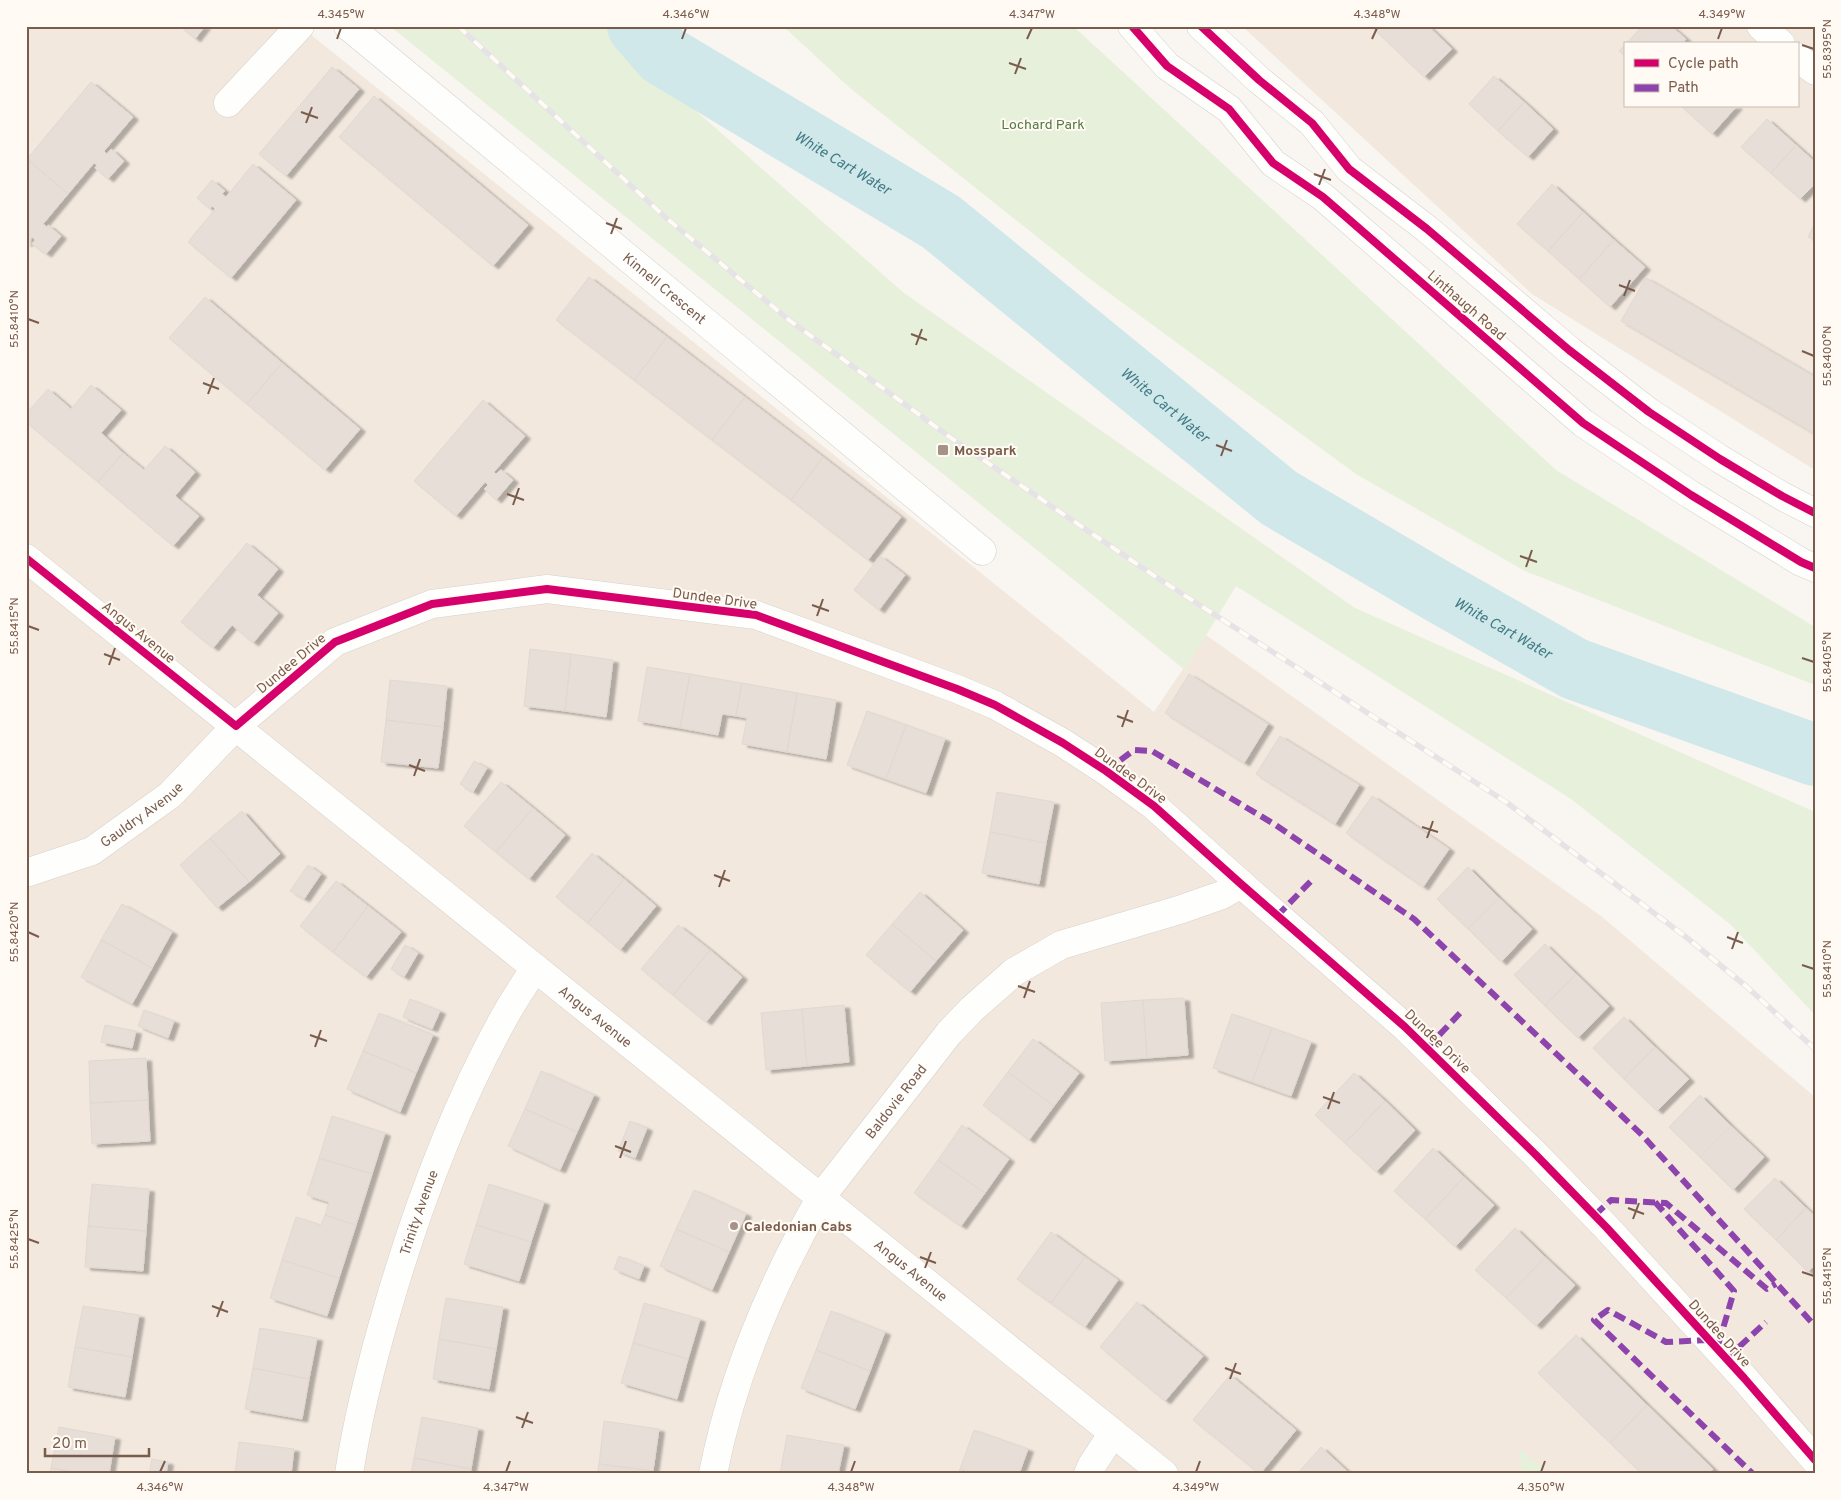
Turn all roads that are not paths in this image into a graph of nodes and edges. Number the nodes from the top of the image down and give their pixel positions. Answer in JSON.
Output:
{"nodes":[{"id":1,"x":300,"y":26,"type":"edge"},
{"id":2,"x":348,"y":26,"type":"edge"},
{"id":3,"x":1132,"y":26,"type":"edge"},
{"id":4,"x":1201,"y":26,"type":"edge"},
{"id":5,"x":1798,"y":58,"type":"edge"},
{"id":6,"x":1815,"y":71,"type":"edge"},
{"id":7,"x":228,"y":103,"type":"dead end"},
{"id":8,"x":1815,"y":513,"type":"edge"},
{"id":9,"x":982,"y":551,"type":"dead end"},
{"id":10,"x":26,"y":558,"type":"edge"},
{"id":11,"x":1815,"y":568,"type":"edge"},
{"id":12,"x":236,"y":726,"type":"junction"},
{"id":13,"x":26,"y":873,"type":"edge"},
{"id":14,"x":1240,"y":884,"type":"junction"},
{"id":15,"x":535,"y":968,"type":"junction"},
{"id":16,"x":821,"y":1197,"type":"junction"},
{"id":17,"x":1114,"y":1433,"type":"junction"},
{"id":18,"x":1815,"y":1460,"type":"edge"},
{"id":19,"x":349,"y":1474,"type":"edge"},
{"id":20,"x":713,"y":1474,"type":"edge"},
{"id":21,"x":1088,"y":1474,"type":"edge"},
{"id":22,"x":1164,"y":1474,"type":"edge"}],
"edges":[{"from":1,"to":7,"type":"street"},
{"from":2,"to":9,"type":"street","name":"Kinnell Crescent"},
{"from":3,"to":11,"type":"street","name":"Linthaugh Road"},
{"from":4,"to":8,"type":"street"},
{"from":5,"to":6,"type":"street"},
{"from":10,"to":12,"type":"street","name":"Angus Avenue"},
{"from":12,"to":13,"type":"street","name":"Gauldry Avenue"},
{"from":12,"to":14,"type":"street","name":"Dundee Drive"},
{"from":12,"to":15,"type":"street","name":"Angus Avenue"},
{"from":14,"to":16,"type":"street","name":"Baldovie Road"},
{"from":14,"to":18,"type":"street","name":"Dundee Drive"},
{"from":15,"to":16,"type":"street","name":"Angus Avenue"},
{"from":15,"to":19,"type":"street","name":"Trinity Avenue"},
{"from":16,"to":17,"type":"street","name":"Angus Avenue"},
{"from":16,"to":20,"type":"street","name":"Baldovie Road"},
{"from":17,"to":21,"type":"street"},
{"from":17,"to":22,"type":"street","name":"Angus Avenue"}]}
